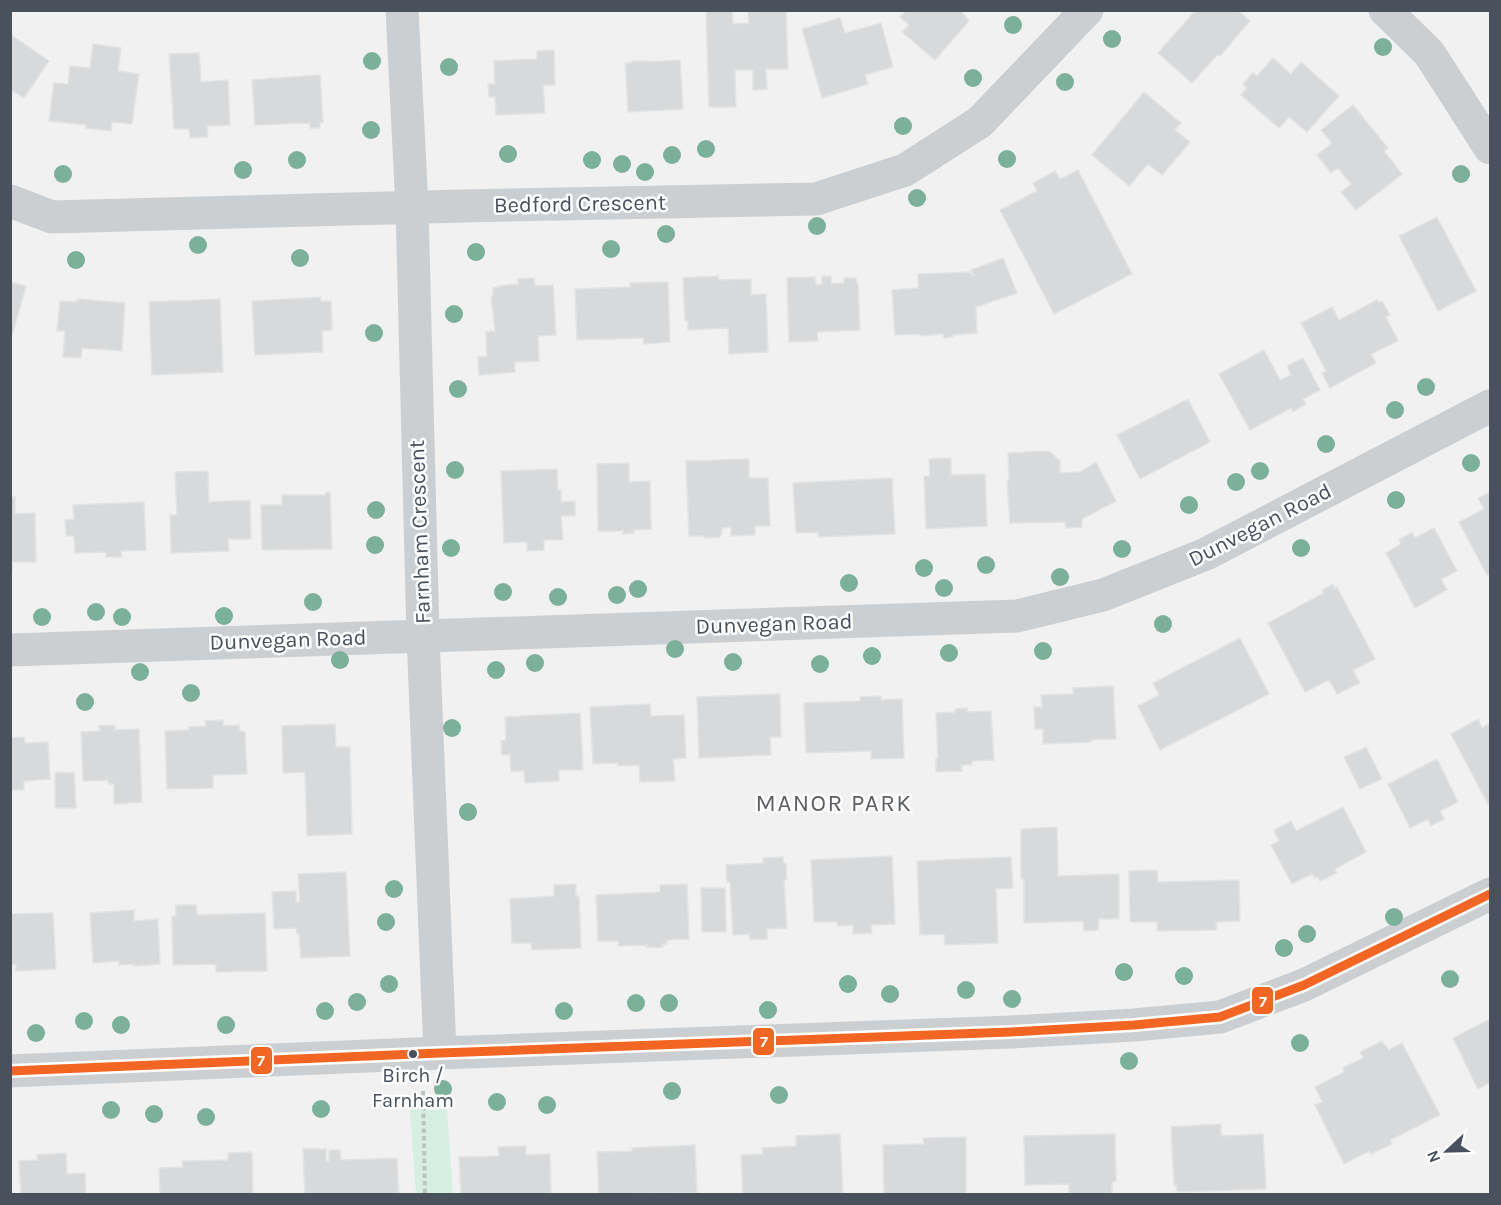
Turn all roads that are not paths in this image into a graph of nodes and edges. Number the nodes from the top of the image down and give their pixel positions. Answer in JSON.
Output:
{"nodes":[{"id":1,"x":402,"y":10,"type":"edge"},
{"id":2,"x":1087,"y":10,"type":"edge"},
{"id":3,"x":1385,"y":10,"type":"edge"},
{"id":4,"x":1491,"y":148,"type":"edge"},
{"id":5,"x":10,"y":201,"type":"edge"},
{"id":6,"x":412,"y":207,"type":"junction"},
{"id":7,"x":1491,"y":406,"type":"edge"},
{"id":8,"x":423,"y":636,"type":"junction"},
{"id":9,"x":10,"y":650,"type":"edge"},
{"id":10,"x":1491,"y":894,"type":"edge"},
{"id":11,"x":430,"y":1054,"type":"junction"},
{"id":12,"x":10,"y":1071,"type":"edge"}],
"edges":[{"from":1,"to":6,"type":"street","name":"Farnham Crescent"},
{"from":2,"to":6,"type":"street","name":"Bedford Crescent"},
{"from":3,"to":4,"type":"street"},
{"from":5,"to":6,"type":"street","name":"Bedford Crescent"},
{"from":6,"to":8,"type":"street","name":"Farnham Crescent"},
{"from":7,"to":8,"type":"street","name":"Dunvegan Road"},
{"from":8,"to":9,"type":"street","name":"Dunvegan Road"},
{"from":8,"to":11,"type":"street","name":"Farnham Crescent"},
{"from":10,"to":11,"type":"street"},
{"from":11,"to":12,"type":"street"}]}
